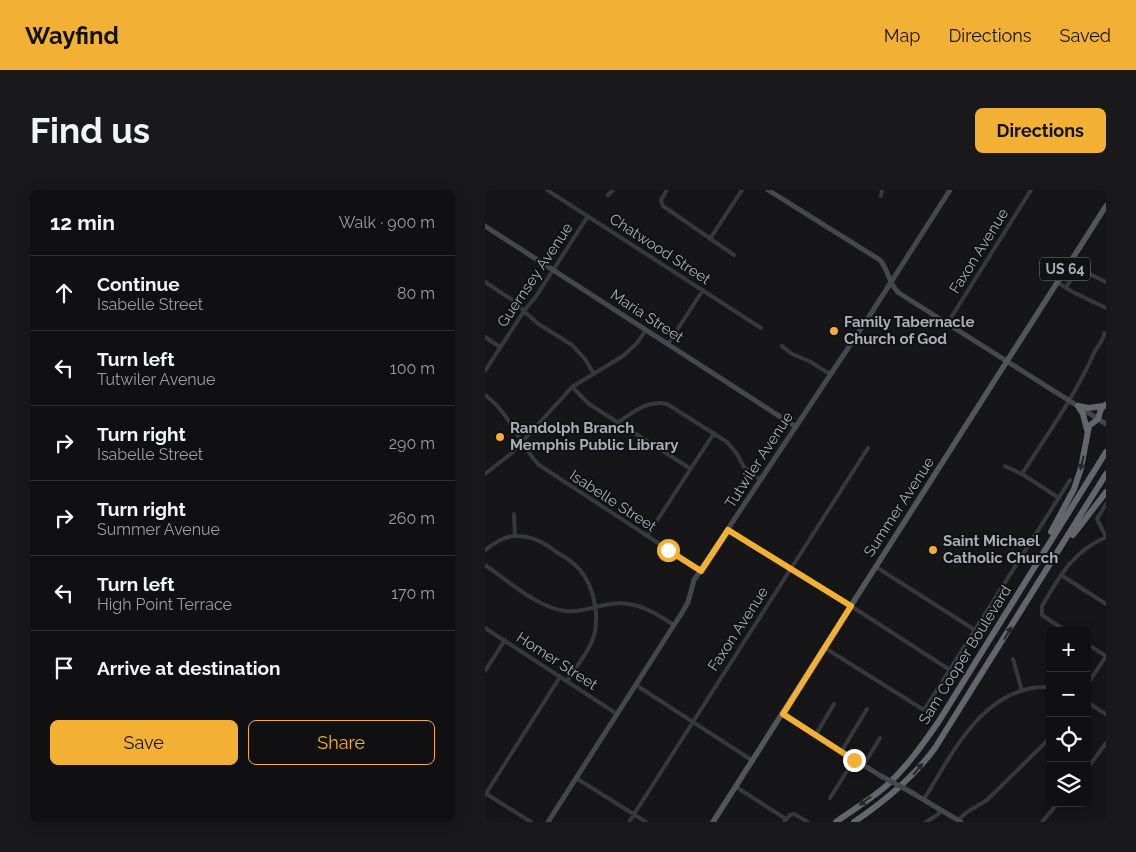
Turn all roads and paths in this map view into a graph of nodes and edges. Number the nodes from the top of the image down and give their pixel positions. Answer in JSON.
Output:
{"nodes":[{"id":1,"x":547,"y":190,"type":"edge"},
{"id":2,"x":613,"y":190,"type":"edge"},
{"id":3,"x":667,"y":190,"type":"edge"},
{"id":4,"x":742,"y":190,"type":"edge"},
{"id":5,"x":768,"y":190,"type":"edge"},
{"id":6,"x":883,"y":190,"type":"edge"},
{"id":7,"x":950,"y":190,"type":"edge"},
{"id":8,"x":1031,"y":190,"type":"edge"},
{"id":9,"x":608,"y":195,"type":"dead end"},
{"id":10,"x":881,"y":196,"type":"dead end"},
{"id":11,"x":1106,"y":206,"type":"edge"},
{"id":12,"x":588,"y":216,"type":"junction"},
{"id":13,"x":485,"y":226,"type":"edge"},
{"id":14,"x":710,"y":239,"type":"junction"},
{"id":15,"x":734,"y":255,"type":"dead end"},
{"id":16,"x":1069,"y":264,"type":"junction"},
{"id":17,"x":553,"y":270,"type":"junction"},
{"id":18,"x":1080,"y":270,"type":"junction"},
{"id":19,"x":485,"y":282,"type":"edge"},
{"id":20,"x":1057,"y":282,"type":"junction"},
{"id":21,"x":1106,"y":282,"type":"edge"},
{"id":22,"x":891,"y":283,"type":"junction"},
{"id":23,"x":1066,"y":288,"type":"junction"},
{"id":24,"x":703,"y":290,"type":"junction"},
{"id":25,"x":1106,"y":308,"type":"edge"},
{"id":26,"x":524,"y":311,"type":"junction"},
{"id":27,"x":947,"y":324,"type":"junction"},
{"id":28,"x":761,"y":328,"type":"dead end"},
{"id":29,"x":646,"y":330,"type":"junction"},
{"id":30,"x":1105,"y":333,"type":"edge"},
{"id":31,"x":485,"y":337,"type":"edge"},
{"id":32,"x":667,"y":344,"type":"junction"},
{"id":33,"x":782,"y":346,"type":"dead end"},
{"id":34,"x":500,"y":347,"type":"junction"},
{"id":35,"x":1006,"y":362,"type":"junction"},
{"id":36,"x":485,"y":371,"type":"edge"},
{"id":37,"x":594,"y":374,"type":"junction"},
{"id":38,"x":831,"y":374,"type":"junction"},
{"id":39,"x":572,"y":388,"type":"junction"},
{"id":40,"x":485,"y":395,"type":"edge"},
{"id":41,"x":1069,"y":400,"type":"junction"},
{"id":42,"x":1106,"y":405,"type":"edge"},
{"id":43,"x":1078,"y":406,"type":"junction"},
{"id":44,"x":1098,"y":418,"type":"junction"},
{"id":45,"x":618,"y":422,"type":"junction"},
{"id":46,"x":1106,"y":424,"type":"edge"},
{"id":47,"x":796,"y":427,"type":"junction"},
{"id":48,"x":714,"y":433,"type":"junction"},
{"id":49,"x":1087,"y":435,"type":"junction"},
{"id":50,"x":521,"y":442,"type":"junction"},
{"id":51,"x":868,"y":448,"type":"dead end"},
{"id":52,"x":1106,"y":452,"type":"edge"},
{"id":53,"x":1005,"y":466,"type":"dead end"},
{"id":54,"x":691,"y":469,"type":"junction"},
{"id":55,"x":485,"y":474,"type":"edge"},
{"id":56,"x":1022,"y":474,"type":"junction"},
{"id":57,"x":1106,"y":474,"type":"edge"},
{"id":58,"x":761,"y":480,"type":"junction"},
{"id":59,"x":1070,"y":480,"type":"dead end"},
{"id":60,"x":1106,"y":492,"type":"edge"},
{"id":61,"x":1059,"y":498,"type":"junction"},
{"id":62,"x":1106,"y":504,"type":"edge"},
{"id":63,"x":514,"y":514,"type":"dead end"},
{"id":64,"x":728,"y":530,"type":"junction"},
{"id":65,"x":515,"y":536,"type":"junction"},
{"id":66,"x":647,"y":536,"type":"junction"},
{"id":67,"x":1106,"y":537,"type":"edge"},
{"id":68,"x":485,"y":550,"type":"edge"},
{"id":69,"x":1056,"y":555,"type":"junction"},
{"id":70,"x":485,"y":565,"type":"edge"},
{"id":71,"x":876,"y":567,"type":"junction"},
{"id":72,"x":790,"y":568,"type":"junction"},
{"id":73,"x":701,"y":571,"type":"junction"},
{"id":74,"x":1061,"y":575,"type":"junction"},
{"id":75,"x":1106,"y":604,"type":"edge"},
{"id":76,"x":851,"y":606,"type":"junction"},
{"id":77,"x":595,"y":608,"type":"junction"},
{"id":78,"x":999,"y":624,"type":"junction"},
{"id":79,"x":674,"y":625,"type":"junction"},
{"id":80,"x":1060,"y":627,"type":"edge"},
{"id":81,"x":485,"y":628,"type":"edge"},
{"id":82,"x":975,"y":630,"type":"junction"},
{"id":83,"x":505,"y":640,"type":"junction"},
{"id":84,"x":1091,"y":647,"type":"edge"},
{"id":85,"x":825,"y":648,"type":"junction"},
{"id":86,"x":1106,"y":656,"type":"edge"},
{"id":87,"x":1013,"y":659,"type":"dead end"},
{"id":88,"x":949,"y":670,"type":"junction"},
{"id":89,"x":485,"y":671,"type":"edge"},
{"id":90,"x":560,"y":677,"type":"junction"},
{"id":91,"x":1091,"y":680,"type":"edge"},
{"id":92,"x":567,"y":681,"type":"junction"},
{"id":93,"x":636,"y":685,"type":"junction"},
{"id":94,"x":1046,"y":688,"type":"edge"},
{"id":95,"x":1022,"y":691,"type":"junction"},
{"id":96,"x":835,"y":704,"type":"dead end"},
{"id":97,"x":1091,"y":705,"type":"edge"},
{"id":98,"x":867,"y":709,"type":"dead end"},
{"id":99,"x":617,"y":714,"type":"junction"},
{"id":100,"x":783,"y":714,"type":"junction"},
{"id":101,"x":1106,"y":714,"type":"edge"},
{"id":102,"x":693,"y":722,"type":"junction"},
{"id":103,"x":815,"y":736,"type":"junction"},
{"id":104,"x":880,"y":738,"type":"dead end"},
{"id":105,"x":1046,"y":742,"type":"edge"},
{"id":106,"x":1106,"y":743,"type":"edge"},
{"id":107,"x":841,"y":752,"type":"junction"},
{"id":108,"x":854,"y":760,"type":"junction"},
{"id":109,"x":753,"y":761,"type":"junction"},
{"id":110,"x":1091,"y":764,"type":"edge"},
{"id":111,"x":863,"y":766,"type":"junction"},
{"id":112,"x":576,"y":778,"type":"junction"},
{"id":113,"x":736,"y":787,"type":"junction"},
{"id":114,"x":485,"y":794,"type":"edge"},
{"id":115,"x":830,"y":798,"type":"dead end"},
{"id":116,"x":923,"y":799,"type":"junction"},
{"id":117,"x":1055,"y":807,"type":"edge"},
{"id":118,"x":942,"y":810,"type":"junction"},
{"id":119,"x":634,"y":814,"type":"junction"},
{"id":120,"x":785,"y":821,"type":"edge"},
{"id":121,"x":960,"y":821,"type":"edge"},
{"id":122,"x":531,"y":822,"type":"edge"},
{"id":123,"x":548,"y":822,"type":"edge"},
{"id":124,"x":629,"y":822,"type":"edge"},
{"id":125,"x":646,"y":822,"type":"edge"},
{"id":126,"x":713,"y":822,"type":"edge"},
{"id":127,"x":808,"y":822,"type":"edge"},
{"id":128,"x":835,"y":822,"type":"edge"},
{"id":129,"x":854,"y":822,"type":"edge"},
{"id":130,"x":926,"y":822,"type":"edge"},
{"id":131,"x":1042,"y":822,"type":"edge"}],
"edges":[{"from":1,"to":12,"type":"street","name":"Chatwood Street"},
{"from":2,"to":9,"type":"street"},
{"from":3,"to":14,"type":"street"},
{"from":4,"to":14,"type":"street"},
{"from":5,"to":22,"type":"street"},
{"from":6,"to":10,"type":"street"},
{"from":7,"to":22,"type":"street","name":"Tutwiler Avenue"},
{"from":8,"to":27,"type":"street","name":"Faxon Avenue"},
{"from":11,"to":16,"type":"main road","name":"Summer Avenue","number":"US 64"},
{"from":12,"to":17,"type":"street","name":"Guernsey Avenue"},
{"from":12,"to":24,"type":"street","name":"Chatwood Street"},
{"from":13,"to":17,"type":"street","name":"Maria Street"},
{"from":14,"to":15,"type":"street"},
{"from":16,"to":18,"type":"street"},
{"from":16,"to":20,"type":"main road","name":"Summer Avenue","number":"US 64"},
{"from":17,"to":26,"type":"street","name":"Guernsey Avenue"},
{"from":17,"to":29,"type":"street","name":"Maria Street"},
{"from":18,"to":21,"type":"street"},
{"from":18,"to":23,"type":"street"},
{"from":19,"to":26,"type":"street"},
{"from":20,"to":23,"type":"street"},
{"from":20,"to":35,"type":"main road","name":"Summer Avenue","number":"US 64"},
{"from":22,"to":27,"type":"street"},
{"from":22,"to":38,"type":"street","name":"Tutwiler Avenue"},
{"from":23,"to":25,"type":"street"},
{"from":24,"to":28,"type":"street","name":"Chatwood Street"},
{"from":24,"to":32,"type":"street"},
{"from":26,"to":34,"type":"street","name":"Guernsey Avenue"},
{"from":26,"to":37,"type":"street"},
{"from":27,"to":35,"type":"street"},
{"from":29,"to":32,"type":"street","name":"Maria Street"},
{"from":29,"to":37,"type":"street"},
{"from":30,"to":41,"type":"street"},
{"from":31,"to":34,"type":"street"},
{"from":32,"to":47,"type":"street","name":"Maria Street"},
{"from":33,"to":38,"type":"street"},
{"from":34,"to":36,"type":"street","name":"Guernsey Avenue"},
{"from":35,"to":41,"type":"street"},
{"from":35,"to":71,"type":"main road","name":"Summer Avenue","number":"US 64"},
{"from":37,"to":39,"type":"street"},
{"from":38,"to":47,"type":"street","name":"Tutwiler Avenue"},
{"from":39,"to":45,"type":"street"},
{"from":39,"to":50,"type":"street"},
{"from":40,"to":50,"type":"street","name":"Isabelle Street"},
{"from":41,"to":43,"type":"street"},
{"from":41,"to":56,"type":"street"},
{"from":42,"to":43,"type":"highway"},
{"from":42,"to":44,"type":"highway"},
{"from":43,"to":44,"type":"street"},
{"from":43,"to":49,"type":"highway"},
{"from":44,"to":46,"type":"street"},
{"from":44,"to":49,"type":"highway"},
{"from":45,"to":48,"type":"street"},
{"from":45,"to":54,"type":"street"},
{"from":47,"to":58,"type":"street","name":"Tutwiler Avenue"},
{"from":48,"to":54,"type":"street"},
{"from":48,"to":58,"type":"street"},
{"from":49,"to":78,"type":"highway","one_way":true},
{"from":50,"to":55,"type":"street"},
{"from":50,"to":66,"type":"street","name":"Isabelle Street"},
{"from":51,"to":72,"type":"street","name":"Faxon Avenue"},
{"from":52,"to":78,"type":"highway","name":"Sam Cooper Boulevard"},
{"from":53,"to":56,"type":"street"},
{"from":54,"to":66,"type":"street"},
{"from":56,"to":61,"type":"street"},
{"from":57,"to":69,"type":"highway","name":"Sam Cooper Boulevard"},
{"from":58,"to":64,"type":"street","name":"Tutwiler Avenue"},
{"from":59,"to":61,"type":"street"},
{"from":60,"to":69,"type":"highway"},
{"from":61,"to":82,"type":"street"},
{"from":62,"to":67,"type":"street"},
{"from":63,"to":65,"type":"street"},
{"from":64,"to":72,"type":"street"},
{"from":64,"to":73,"type":"street","name":"Tutwiler Avenue"},
{"from":65,"to":68,"type":"street"},
{"from":65,"to":77,"type":"street"},
{"from":66,"to":73,"type":"street","name":"Isabelle Street"},
{"from":67,"to":74,"type":"street"},
{"from":129,"to":69,"type":"highway","name":"Sam Cooper Boulevard","one_way":true},
{"from":70,"to":77,"type":"street"},
{"from":71,"to":76,"type":"main road","name":"Summer Avenue","number":"US 64"},
{"from":71,"to":82,"type":"street"},
{"from":72,"to":76,"type":"street"},
{"from":72,"to":102,"type":"street","name":"Faxon Avenue"},
{"from":73,"to":79,"type":"street","name":"Tutwiler Avenue"},
{"from":74,"to":75,"type":"street"},
{"from":74,"to":80,"type":"street"},
{"from":76,"to":85,"type":"main road","name":"Summer Avenue","number":"US 64"},
{"from":76,"to":88,"type":"street"},
{"from":77,"to":79,"type":"street"},
{"from":77,"to":92,"type":"street"},
{"from":78,"to":128,"type":"highway","name":"Sam Cooper Boulevard","one_way":true},
{"from":79,"to":93,"type":"street","name":"Tutwiler Avenue"},
{"from":81,"to":83,"type":"street","name":"Homer Street"},
{"from":82,"to":88,"type":"street"},
{"from":83,"to":89,"type":"street"},
{"from":83,"to":90,"type":"street","name":"Homer Street"},
{"from":84,"to":86,"type":"street"},
{"from":85,"to":88,"type":"street"},
{"from":85,"to":100,"type":"main road","name":"Summer Avenue","number":"US 64"},
{"from":86,"to":91,"type":"street"},
{"from":87,"to":95,"type":"street"},
{"from":90,"to":92,"type":"street","name":"Homer Street"},
{"from":90,"to":114,"type":"street"},
{"from":92,"to":99,"type":"street","name":"Homer Street"},
{"from":93,"to":99,"type":"street","name":"Tutwiler Avenue"},
{"from":93,"to":102,"type":"street"},
{"from":94,"to":95,"type":"street"},
{"from":95,"to":116,"type":"street"},
{"from":96,"to":103,"type":"street"},
{"from":97,"to":101,"type":"street"},
{"from":98,"to":107,"type":"street"},
{"from":99,"to":112,"type":"street","name":"Tutwiler Avenue"},
{"from":100,"to":103,"type":"street"},
{"from":100,"to":109,"type":"main road","name":"Summer Avenue","number":"US 64"},
{"from":102,"to":109,"type":"street"},
{"from":102,"to":119,"type":"street","name":"Faxon Avenue"},
{"from":103,"to":107,"type":"street"},
{"from":104,"to":111,"type":"street"},
{"from":105,"to":121,"type":"street"},
{"from":106,"to":110,"type":"street"},
{"from":107,"to":108,"type":"street"},
{"from":108,"to":111,"type":"street"},
{"from":108,"to":115,"type":"street"},
{"from":109,"to":113,"type":"main road","name":"Summer Avenue","number":"US 64"},
{"from":111,"to":116,"type":"street","bridge":true},
{"from":112,"to":119,"type":"street"},
{"from":112,"to":123,"type":"street","name":"Tutwiler Avenue"},
{"from":113,"to":120,"type":"street"},
{"from":113,"to":126,"type":"main road","name":"Summer Avenue","number":"US 64"},
{"from":114,"to":122,"type":"street"},
{"from":116,"to":118,"type":"street"},
{"from":117,"to":131,"type":"street"},
{"from":118,"to":121,"type":"street"},
{"from":118,"to":130,"type":"street"},
{"from":119,"to":124,"type":"street","name":"Faxon Avenue"},
{"from":119,"to":125,"type":"street"},
{"from":120,"to":127,"type":"street"}]}
